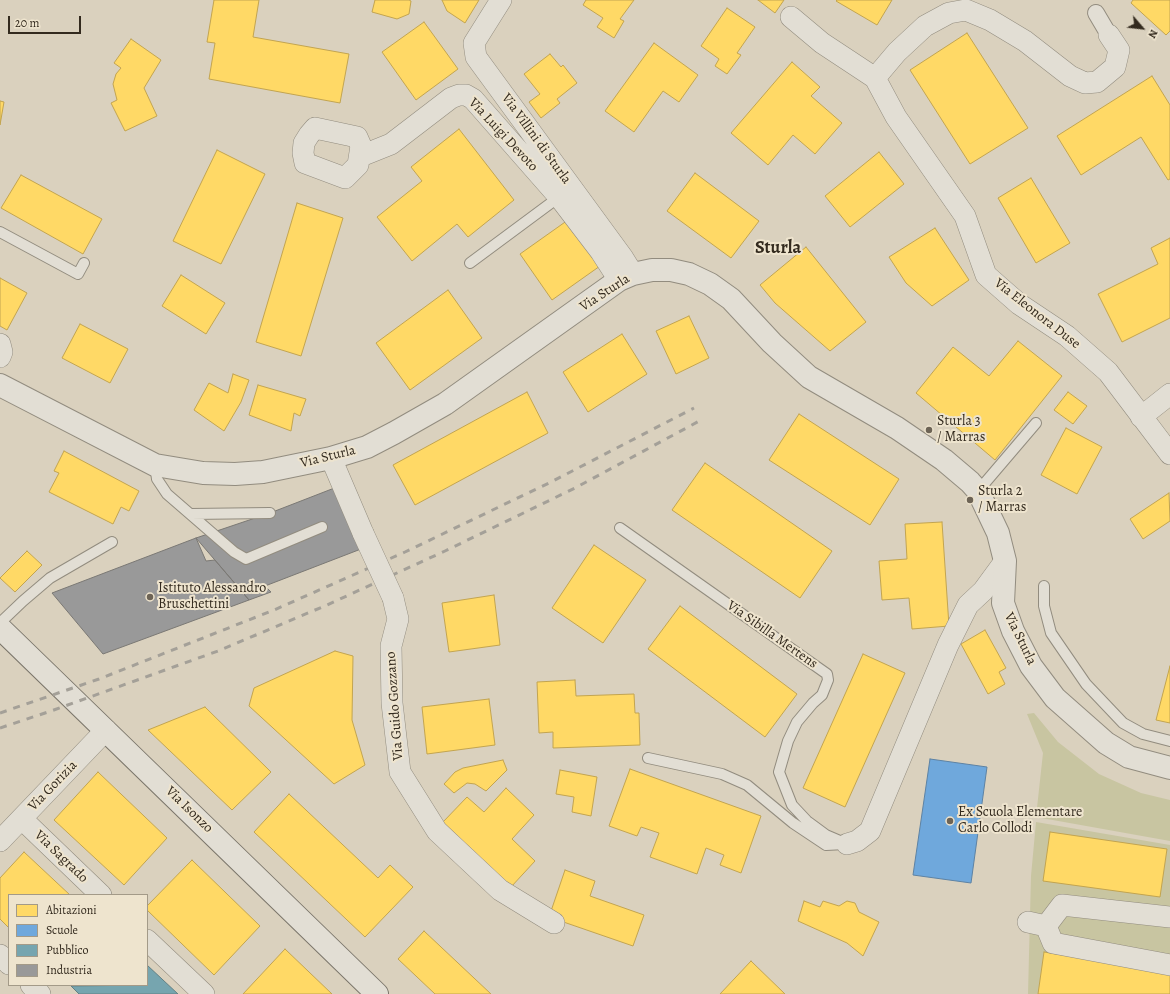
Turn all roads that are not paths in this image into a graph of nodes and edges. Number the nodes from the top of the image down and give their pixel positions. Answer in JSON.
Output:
{"nodes":[{"id":1,"x":501,"y":0,"type":"edge"},
{"id":2,"x":1096,"y":13,"type":"dead end"},
{"id":3,"x":792,"y":17,"type":"dead end"},
{"id":4,"x":1109,"y":36,"type":"joint"},
{"id":5,"x":875,"y":78,"type":"junction"},
{"id":6,"x":361,"y":156,"type":"dead end"},
{"id":7,"x":559,"y":196,"type":"junction"},
{"id":8,"x":0,"y":232,"type":"edge"},
{"id":9,"x":470,"y":262,"type":"dead end"},
{"id":10,"x":84,"y":263,"type":"dead end"},
{"id":11,"x":626,"y":277,"type":"junction"},
{"id":12,"x":0,"y":344,"type":"edge"},
{"id":13,"x":0,"y":357,"type":"edge"},
{"id":14,"x":0,"y":386,"type":"edge"},
{"id":15,"x":1170,"y":394,"type":"edge"},
{"id":16,"x":1141,"y":417,"type":"junction"},
{"id":17,"x":1036,"y":423,"type":"dead end"},
{"id":18,"x":1170,"y":454,"type":"edge"},
{"id":19,"x":331,"y":458,"type":"junction"},
{"id":20,"x":155,"y":465,"type":"junction"},
{"id":21,"x":978,"y":491,"type":"junction"},
{"id":22,"x":270,"y":513,"type":"dead end"},
{"id":23,"x":191,"y":514,"type":"junction"},
{"id":24,"x":322,"y":527,"type":"dead end"},
{"id":25,"x":620,"y":528,"type":"dead end"},
{"id":26,"x":112,"y":542,"type":"dead end"},
{"id":27,"x":1005,"y":561,"type":"junction"},
{"id":28,"x":1044,"y":586,"type":"dead end"},
{"id":29,"x":0,"y":623,"type":"edge"},
{"id":30,"x":0,"y":628,"type":"edge"},
{"id":31,"x":106,"y":730,"type":"junction"},
{"id":32,"x":1170,"y":741,"type":"edge"},
{"id":33,"x":648,"y":758,"type":"dead end"},
{"id":34,"x":1170,"y":768,"type":"edge"},
{"id":35,"x":22,"y":819,"type":"junction"},
{"id":36,"x":0,"y":841,"type":"edge"},
{"id":37,"x":847,"y":844,"type":"junction"},
{"id":38,"x":100,"y":894,"type":"edge"},
{"id":39,"x":1170,"y":917,"type":"edge"},
{"id":40,"x":554,"y":923,"type":"dead end"},
{"id":41,"x":148,"y":941,"type":"edge"},
{"id":42,"x":0,"y":955,"type":"edge"},
{"id":43,"x":8,"y":963,"type":"edge"},
{"id":44,"x":1170,"y":965,"type":"edge"},
{"id":45,"x":32,"y":986,"type":"edge"},
{"id":46,"x":40,"y":994,"type":"edge"},
{"id":47,"x":204,"y":994,"type":"edge"},
{"id":48,"x":377,"y":994,"type":"edge"}],
"edges":[{"from":1,"to":11,"type":"street","name":"Via Villini di Sturla"},
{"from":2,"to":4,"type":"street"},
{"from":3,"to":5,"type":"street","name":"Via Eleonora Duse"},
{"from":4,"to":5,"type":"street"},
{"from":5,"to":16,"type":"street","name":"Via Eleonora Duse"},
{"from":6,"to":7,"type":"street","name":"Via Luigi Devoto"},
{"from":7,"to":9,"type":"lane"},
{"from":7,"to":11,"type":"street","name":"Via Luigi Devoto"},
{"from":8,"to":10,"type":"lane"},
{"from":11,"to":19,"type":"street","name":"Via Sturla"},
{"from":11,"to":21,"type":"street","name":"Via Sturla"},
{"from":12,"to":13,"type":"street"},
{"from":14,"to":20,"type":"street","name":"Via Sturla"},
{"from":15,"to":16,"type":"street"},
{"from":16,"to":18,"type":"street","name":"Via Eleonora Duse"},
{"from":17,"to":21,"type":"lane"},
{"from":19,"to":20,"type":"street","name":"Via Sturla"},
{"from":19,"to":40,"type":"street","name":"Via Guido Gozzano","bridge":true},
{"from":20,"to":23,"type":"lane"},
{"from":21,"to":27,"type":"street","name":"Via Sturla"},
{"from":22,"to":23,"type":"lane"},
{"from":23,"to":24,"type":"lane"},
{"from":25,"to":37,"type":"lane","name":"Via Sibilla Mertens"},
{"from":26,"to":29,"type":"lane"},
{"from":27,"to":34,"type":"street","name":"Via Sturla"},
{"from":27,"to":37,"type":"street"},
{"from":28,"to":32,"type":"lane"},
{"from":30,"to":31,"type":"street","name":"Via Isonzo"},
{"from":31,"to":35,"type":"street","name":"Via Gorizia"},
{"from":31,"to":48,"type":"street","name":"Via Isonzo"},
{"from":33,"to":37,"type":"lane"},
{"from":35,"to":36,"type":"street","name":"Via Gorizia"},
{"from":35,"to":38,"type":"street","name":"Via Sagrado"},
{"from":39,"to":44,"type":"street"},
{"from":41,"to":47,"type":"street"},
{"from":42,"to":43,"type":"street"},
{"from":45,"to":46,"type":"street"}]}
